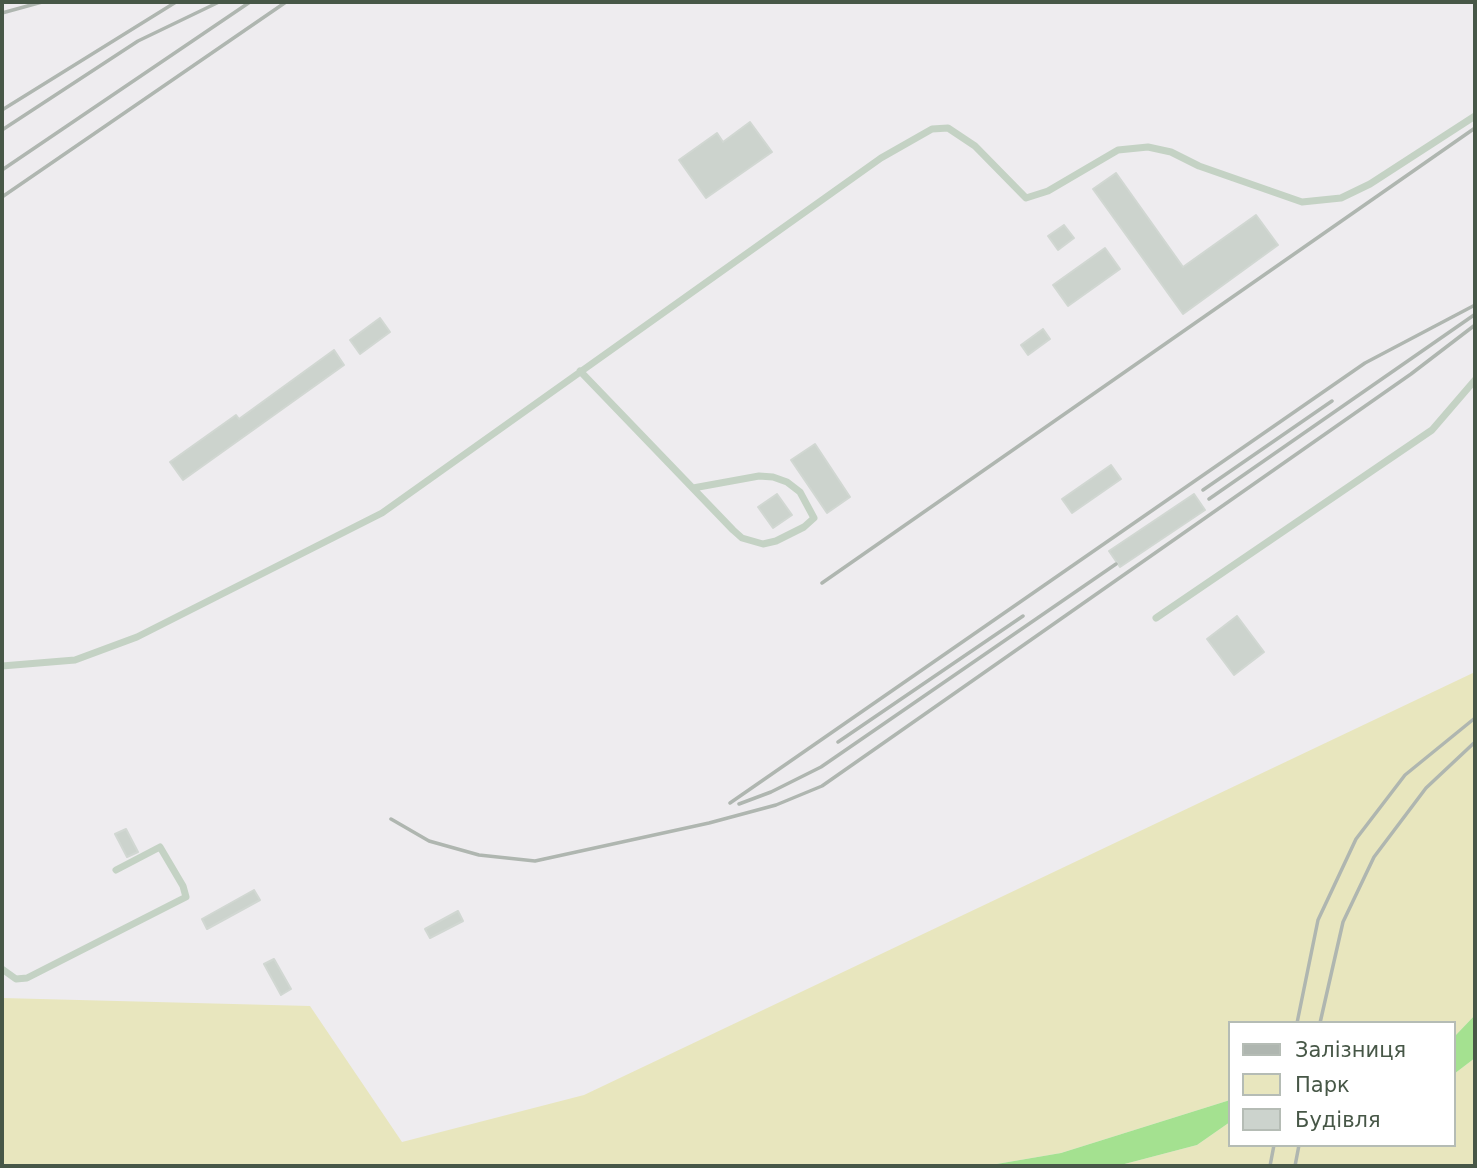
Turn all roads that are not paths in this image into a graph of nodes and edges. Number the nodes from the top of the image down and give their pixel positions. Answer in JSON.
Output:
{"nodes":[{"id":1,"x":1475,"y":116,"type":"edge"},
{"id":2,"x":580,"y":371,"type":"junction"},
{"id":3,"x":1475,"y":380,"type":"edge"},
{"id":4,"x":693,"y":488,"type":"junction"},
{"id":5,"x":1156,"y":618,"type":"dead end"},
{"id":6,"x":2,"y":666,"type":"edge"},
{"id":7,"x":116,"y":870,"type":"dead end"},
{"id":8,"x":2,"y":969,"type":"edge"}],
"edges":[{"from":1,"to":2,"type":"lane"},
{"from":2,"to":4,"type":"lane"},
{"from":2,"to":6,"type":"lane"},
{"from":3,"to":5,"type":"lane"},
{"from":4,"to":4,"type":"lane"},
{"from":7,"to":8,"type":"lane"}]}
